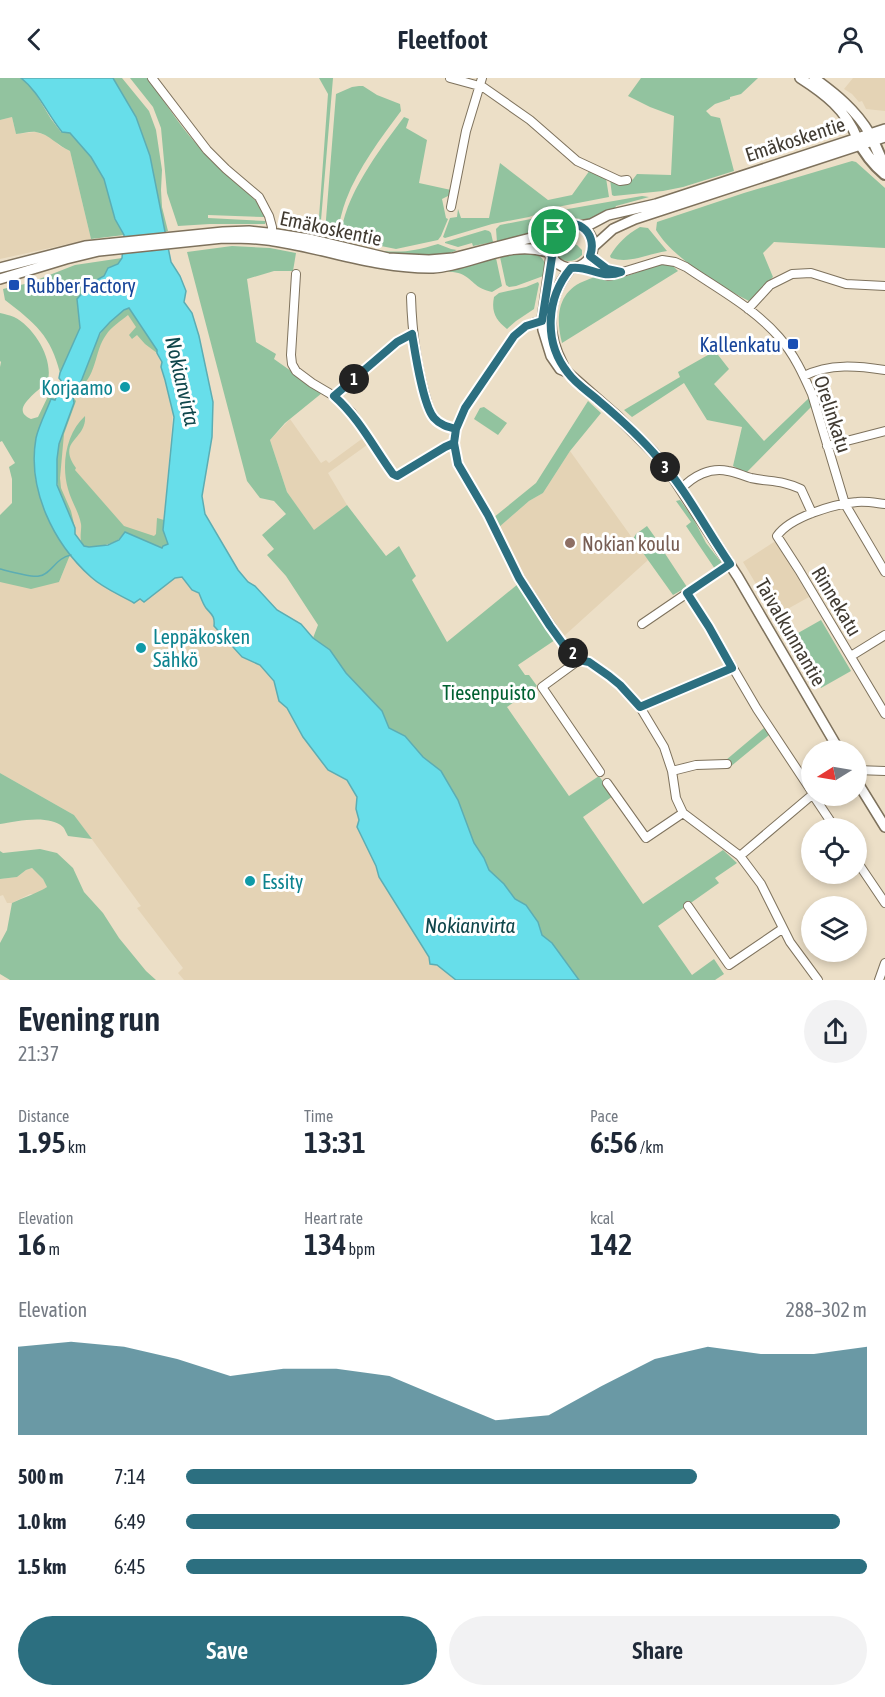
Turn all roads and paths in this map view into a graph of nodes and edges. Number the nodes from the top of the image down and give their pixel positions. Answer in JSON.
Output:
{"nodes":[{"id":1,"x":152,"y":78,"type":"edge"},
{"id":2,"x":450,"y":78,"type":"edge"},
{"id":3,"x":800,"y":78,"type":"edge"},
{"id":4,"x":814,"y":78,"type":"edge"},
{"id":5,"x":481,"y":82,"type":"edge"},
{"id":6,"x":885,"y":129,"type":"edge"},
{"id":7,"x":871,"y":137,"type":"junction"},
{"id":8,"x":885,"y":137,"type":"edge"},
{"id":9,"x":859,"y":141,"type":"junction"},
{"id":10,"x":885,"y":168,"type":"edge"},
{"id":11,"x":885,"y":174,"type":"edge"},
{"id":12,"x":627,"y":180,"type":"dead end"},
{"id":13,"x":451,"y":207,"type":"dead end"},
{"id":14,"x":579,"y":226,"type":"junction"},
{"id":15,"x":554,"y":232,"type":"junction"},
{"id":16,"x":272,"y":233,"type":"junction"},
{"id":17,"x":184,"y":239,"type":"junction"},
{"id":18,"x":99,"y":248,"type":"junction"},
{"id":19,"x":591,"y":252,"type":"junction"},
{"id":20,"x":551,"y":255,"type":"junction"},
{"id":21,"x":574,"y":267,"type":"junction"},
{"id":22,"x":0,"y":268,"type":"edge"},
{"id":23,"x":621,"y":272,"type":"junction"},
{"id":24,"x":296,"y":274,"type":"dead end"},
{"id":25,"x":0,"y":279,"type":"edge"},
{"id":26,"x":885,"y":286,"type":"edge"},
{"id":27,"x":411,"y":297,"type":"dead end"},
{"id":28,"x":748,"y":309,"type":"junction"},
{"id":29,"x":546,"y":321,"type":"junction"},
{"id":30,"x":412,"y":334,"type":"junction"},
{"id":31,"x":885,"y":370,"type":"edge"},
{"id":32,"x":804,"y":376,"type":"junction"},
{"id":33,"x":334,"y":396,"type":"junction"},
{"id":34,"x":456,"y":429,"type":"junction"},
{"id":35,"x":885,"y":431,"type":"edge"},
{"id":36,"x":454,"y":443,"type":"junction"},
{"id":37,"x":826,"y":446,"type":"junction"},
{"id":38,"x":681,"y":489,"type":"junction"},
{"id":39,"x":845,"y":504,"type":"junction"},
{"id":40,"x":885,"y":504,"type":"edge"},
{"id":41,"x":812,"y":513,"type":"junction"},
{"id":42,"x":730,"y":564,"type":"junction"},
{"id":43,"x":885,"y":572,"type":"edge"},
{"id":44,"x":687,"y":593,"type":"junction"},
{"id":45,"x":642,"y":624,"type":"dead end"},
{"id":46,"x":885,"y":635,"type":"edge"},
{"id":47,"x":851,"y":656,"type":"junction"},
{"id":48,"x":579,"y":660,"type":"junction"},
{"id":49,"x":732,"y":668,"type":"junction"},
{"id":50,"x":640,"y":707,"type":"junction"},
{"id":51,"x":885,"y":714,"type":"edge"},
{"id":52,"x":833,"y":740,"type":"edge"},
{"id":53,"x":727,"y":764,"type":"dead end"},
{"id":54,"x":867,"y":770,"type":"edge"},
{"id":55,"x":672,"y":771,"type":"junction"},
{"id":56,"x":885,"y":771,"type":"edge"},
{"id":57,"x":600,"y":772,"type":"dead end"},
{"id":58,"x":801,"y":777,"type":"edge"},
{"id":59,"x":607,"y":783,"type":"dead end"},
{"id":60,"x":867,"y":798,"type":"edge"},
{"id":61,"x":801,"y":803,"type":"edge"},
{"id":62,"x":683,"y":813,"type":"junction"},
{"id":63,"x":885,"y":828,"type":"edge"},
{"id":64,"x":740,"y":856,"type":"junction"},
{"id":65,"x":867,"y":876,"type":"edge"},
{"id":66,"x":885,"y":903,"type":"edge"},
{"id":67,"x":688,"y":906,"type":"dead end"},
{"id":68,"x":782,"y":929,"type":"junction"},
{"id":69,"x":885,"y":963,"type":"edge"},
{"id":70,"x":818,"y":980,"type":"edge"},
{"id":71,"x":879,"y":980,"type":"edge"}],
"edges":[{"from":1,"to":16,"type":"street"},
{"from":2,"to":5,"type":"street"},
{"from":3,"to":9,"type":"main road"},
{"from":4,"to":7,"type":"main road"},
{"from":5,"to":12,"type":"street"},
{"from":5,"to":13,"type":"street"},
{"from":6,"to":7,"type":"main road","name":"Emäkoskentie"},
{"from":7,"to":8,"type":"main road","name":"Emäkoskentie"},
{"from":7,"to":9,"type":"main road","name":"Emäkoskentie"},
{"from":7,"to":10,"type":"highway"},
{"from":9,"to":11,"type":"highway"},
{"from":9,"to":14,"type":"main road","name":"Emäkoskentie"},
{"from":9,"to":19,"type":"main road","name":"Emäkoskentie"},
{"from":14,"to":15,"type":"main road"},
{"from":14,"to":19,"type":"main road"},
{"from":15,"to":16,"type":"main road","name":"Emäkoskentie"},
{"from":15,"to":20,"type":"main road"},
{"from":16,"to":17,"type":"main road","name":"Emäkoskentie"},
{"from":17,"to":18,"type":"main road","name":"Emäkoskentie"},
{"from":17,"to":20,"type":"main road","name":"Emäkoskentie"},
{"from":18,"to":22,"type":"main road"},
{"from":18,"to":25,"type":"main road"},
{"from":19,"to":21,"type":"main road"},
{"from":19,"to":23,"type":"street"},
{"from":20,"to":21,"type":"main road"},
{"from":20,"to":29,"type":"main road","name":"Taivalkunnantie"},
{"from":21,"to":23,"type":"street","name":"Orelinkatu"},
{"from":21,"to":29,"type":"main road","name":"Taivalkunnantie"},
{"from":23,"to":28,"type":"street","name":"Orelinkatu"},
{"from":24,"to":33,"type":"street"},
{"from":26,"to":28,"type":"street"},
{"from":27,"to":30,"type":"street"},
{"from":28,"to":32,"type":"street","name":"Orelinkatu"},
{"from":29,"to":34,"type":"street"},
{"from":29,"to":38,"type":"main road","name":"Taivalkunnantie"},
{"from":30,"to":33,"type":"street"},
{"from":30,"to":34,"type":"street"},
{"from":31,"to":32,"type":"street"},
{"from":32,"to":37,"type":"street","name":"Orelinkatu"},
{"from":33,"to":36,"type":"street"},
{"from":34,"to":36,"type":"street"},
{"from":35,"to":37,"type":"street"},
{"from":36,"to":48,"type":"street"},
{"from":37,"to":39,"type":"street","name":"Orelinkatu"},
{"from":38,"to":41,"type":"street"},
{"from":38,"to":42,"type":"main road","name":"Taivalkunnantie"},
{"from":39,"to":40,"type":"street"},
{"from":39,"to":41,"type":"street"},
{"from":39,"to":43,"type":"street","name":"Orelinkatu"},
{"from":41,"to":47,"type":"street","name":"Rinnekatu"},
{"from":42,"to":44,"type":"street"},
{"from":42,"to":52,"type":"main road","name":"Taivalkunnantie"},
{"from":44,"to":45,"type":"street"},
{"from":44,"to":49,"type":"street"},
{"from":46,"to":47,"type":"street"},
{"from":47,"to":51,"type":"street","name":"Rinnekatu"},
{"from":48,"to":50,"type":"street"},
{"from":48,"to":57,"type":"street"},
{"from":49,"to":50,"type":"street"},
{"from":49,"to":58,"type":"street"},
{"from":50,"to":55,"type":"street"},
{"from":53,"to":55,"type":"street"},
{"from":54,"to":56,"type":"street"},
{"from":55,"to":62,"type":"street"},
{"from":59,"to":62,"type":"street"},
{"from":60,"to":63,"type":"main road"},
{"from":61,"to":64,"type":"street"},
{"from":62,"to":64,"type":"street"},
{"from":64,"to":68,"type":"street"},
{"from":65,"to":66,"type":"street"},
{"from":67,"to":68,"type":"street"},
{"from":68,"to":70,"type":"street"},
{"from":69,"to":71,"type":"street"}]}
